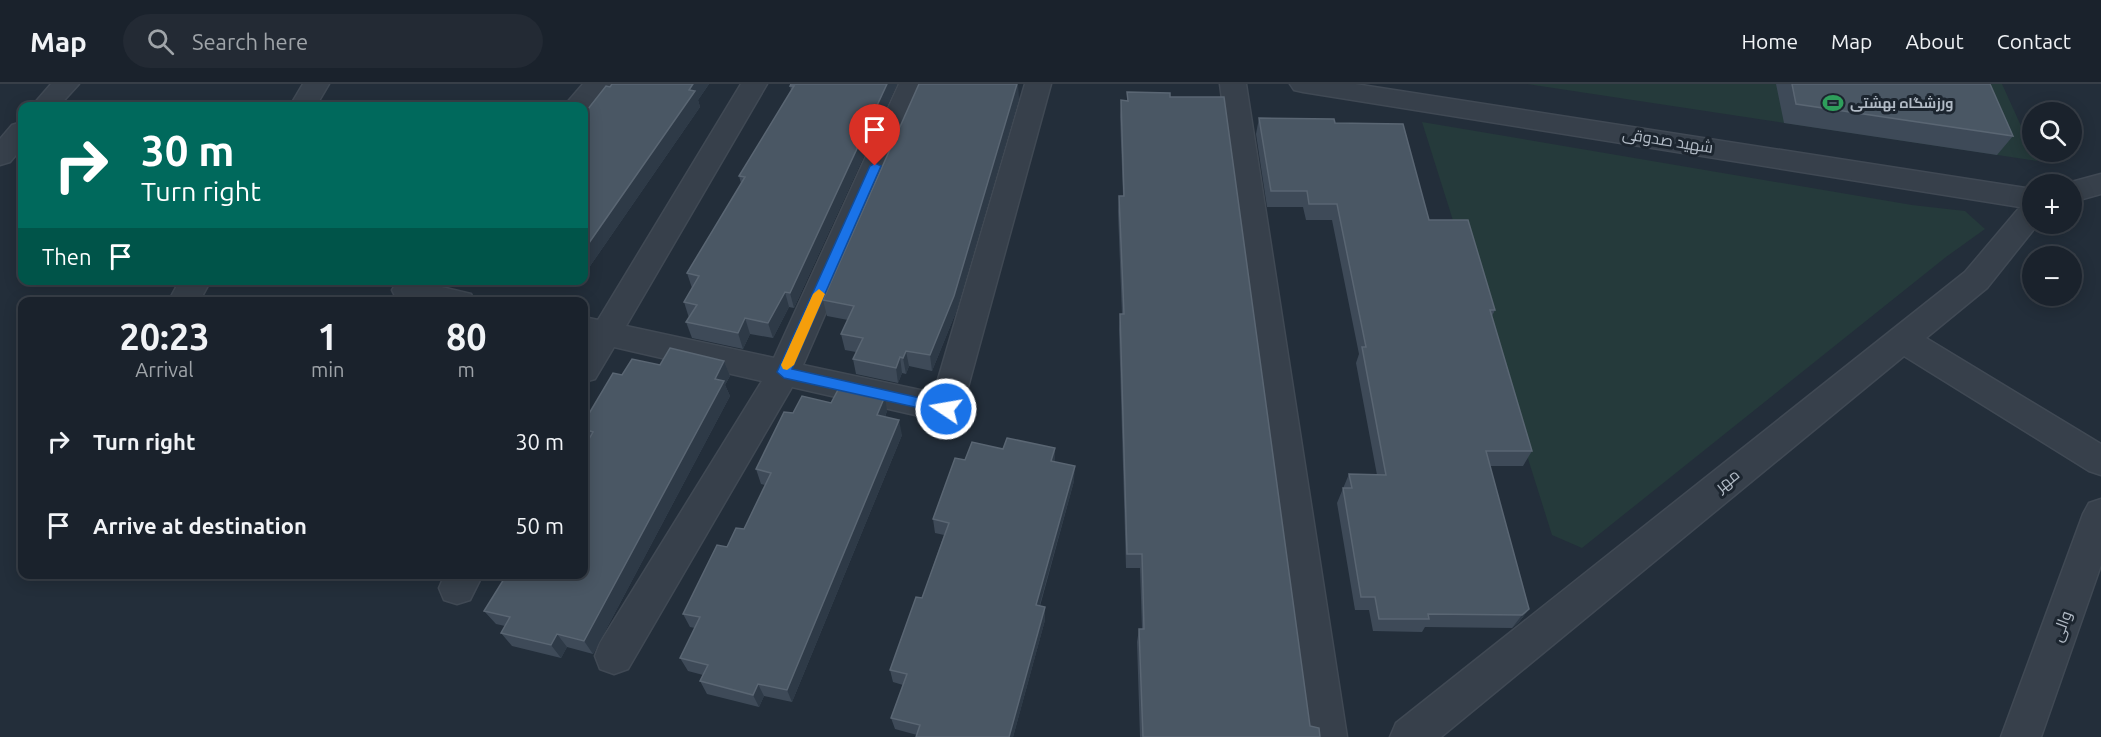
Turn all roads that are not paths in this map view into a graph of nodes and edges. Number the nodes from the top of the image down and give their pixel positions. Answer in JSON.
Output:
{"nodes":[{"id":1,"x":66,"y":84,"type":"edge"},
{"id":2,"x":316,"y":84,"type":"edge"},
{"id":3,"x":598,"y":84,"type":"edge"},
{"id":4,"x":754,"y":84,"type":"edge"},
{"id":5,"x":912,"y":84,"type":"edge"},
{"id":6,"x":1038,"y":84,"type":"edge"},
{"id":7,"x":1233,"y":84,"type":"edge"},
{"id":8,"x":1303,"y":84,"type":"edge"},
{"id":9,"x":49,"y":102,"type":"edge"},
{"id":10,"x":305,"y":102,"type":"edge"},
{"id":11,"x":581,"y":102,"type":"edge"},
{"id":12,"x":18,"y":136,"type":"edge"},
{"id":13,"x":0,"y":156,"type":"edge"},
{"id":14,"x":2101,"y":184,"type":"edge"},
{"id":15,"x":2082,"y":189,"type":"edge"},
{"id":16,"x":2022,"y":197,"type":"edge"},
{"id":17,"x":2022,"y":223,"type":"edge"},
{"id":18,"x":412,"y":285,"type":"edge"},
{"id":19,"x":438,"y":297,"type":"edge"},
{"id":20,"x":594,"y":331,"type":"edge"},
{"id":21,"x":1902,"y":339,"type":"junction"},
{"id":22,"x":588,"y":354,"type":"edge"},
{"id":23,"x":784,"y":372,"type":"junction"},
{"id":24,"x":2101,"y":461,"type":"edge"},
{"id":25,"x":2101,"y":514,"type":"edge"},
{"id":26,"x":614,"y":656,"type":"dead end"},
{"id":27,"x":1328,"y":737,"type":"edge"},
{"id":28,"x":1410,"y":737,"type":"edge"},
{"id":29,"x":2021,"y":737,"type":"edge"}],
"edges":[{"from":1,"to":9,"type":"street"},
{"from":2,"to":10,"type":"street"},
{"from":3,"to":11,"type":"street"},
{"from":4,"to":20,"type":"street"},
{"from":5,"to":23,"type":"street"},
{"from":6,"to":23,"type":"street"},
{"from":7,"to":27,"type":"street"},
{"from":8,"to":16,"type":"street","name":"شهید صدوقی"},
{"from":12,"to":13,"type":"street"},
{"from":14,"to":15,"type":"street"},
{"from":17,"to":21,"type":"street","name":"مهر"},
{"from":18,"to":19,"type":"street"},
{"from":20,"to":22,"type":"street"},
{"from":20,"to":23,"type":"street"},
{"from":21,"to":24,"type":"street"},
{"from":21,"to":28,"type":"street","name":"مهر"},
{"from":23,"to":26,"type":"street"},
{"from":25,"to":29,"type":"street","name":"والی"}]}
